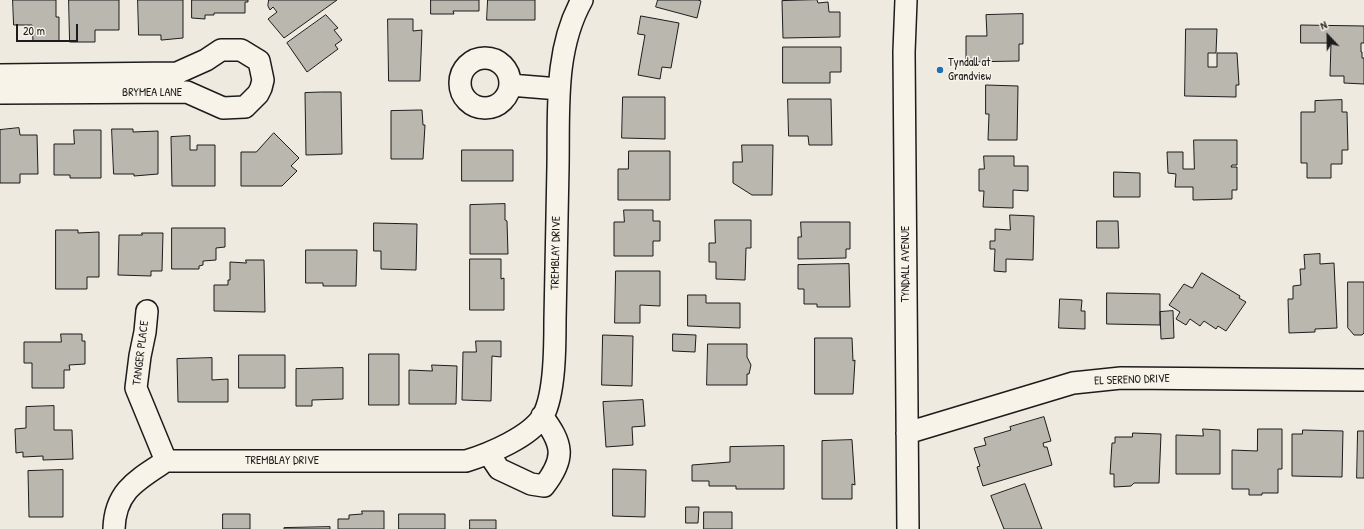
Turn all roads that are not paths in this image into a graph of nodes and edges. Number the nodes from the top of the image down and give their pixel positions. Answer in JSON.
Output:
{"nodes":[{"id":1,"x":582,"y":0,"type":"edge"},
{"id":2,"x":906,"y":0,"type":"edge"},
{"id":3,"x":0,"y":75,"type":"edge"},
{"id":4,"x":510,"y":85,"type":"dead end"},
{"id":5,"x":559,"y":89,"type":"junction"},
{"id":6,"x":0,"y":93,"type":"edge"},
{"id":7,"x":147,"y":311,"type":"dead end"},
{"id":8,"x":1364,"y":380,"type":"edge"},
{"id":9,"x":542,"y":416,"type":"junction"},
{"id":10,"x":907,"y":433,"type":"junction"},
{"id":11,"x":489,"y":454,"type":"junction"},
{"id":12,"x":166,"y":461,"type":"junction"},
{"id":13,"x":114,"y":529,"type":"edge"},
{"id":14,"x":908,"y":529,"type":"edge"}],
"edges":[{"from":1,"to":5,"type":"street","name":"TREMBLAY DRIVE"},
{"from":2,"to":10,"type":"street","name":"TYNDALL AVENUE"},
{"from":3,"to":6,"type":"street","name":"BRYMEA LANE"},
{"from":4,"to":5,"type":"street"},
{"from":5,"to":9,"type":"street","name":"TREMBLAY DRIVE"},
{"from":7,"to":12,"type":"street","name":"TANGER PLACE"},
{"from":8,"to":10,"type":"street","name":"EL SERENO DRIVE"},
{"from":9,"to":11,"type":"street","name":"TREMBLAY DRIVE"},
{"from":9,"to":11,"type":"street"},
{"from":10,"to":14,"type":"street","name":"TYNDALL AVENUE"},
{"from":11,"to":12,"type":"street","name":"TREMBLAY DRIVE"},
{"from":12,"to":13,"type":"street"}]}
